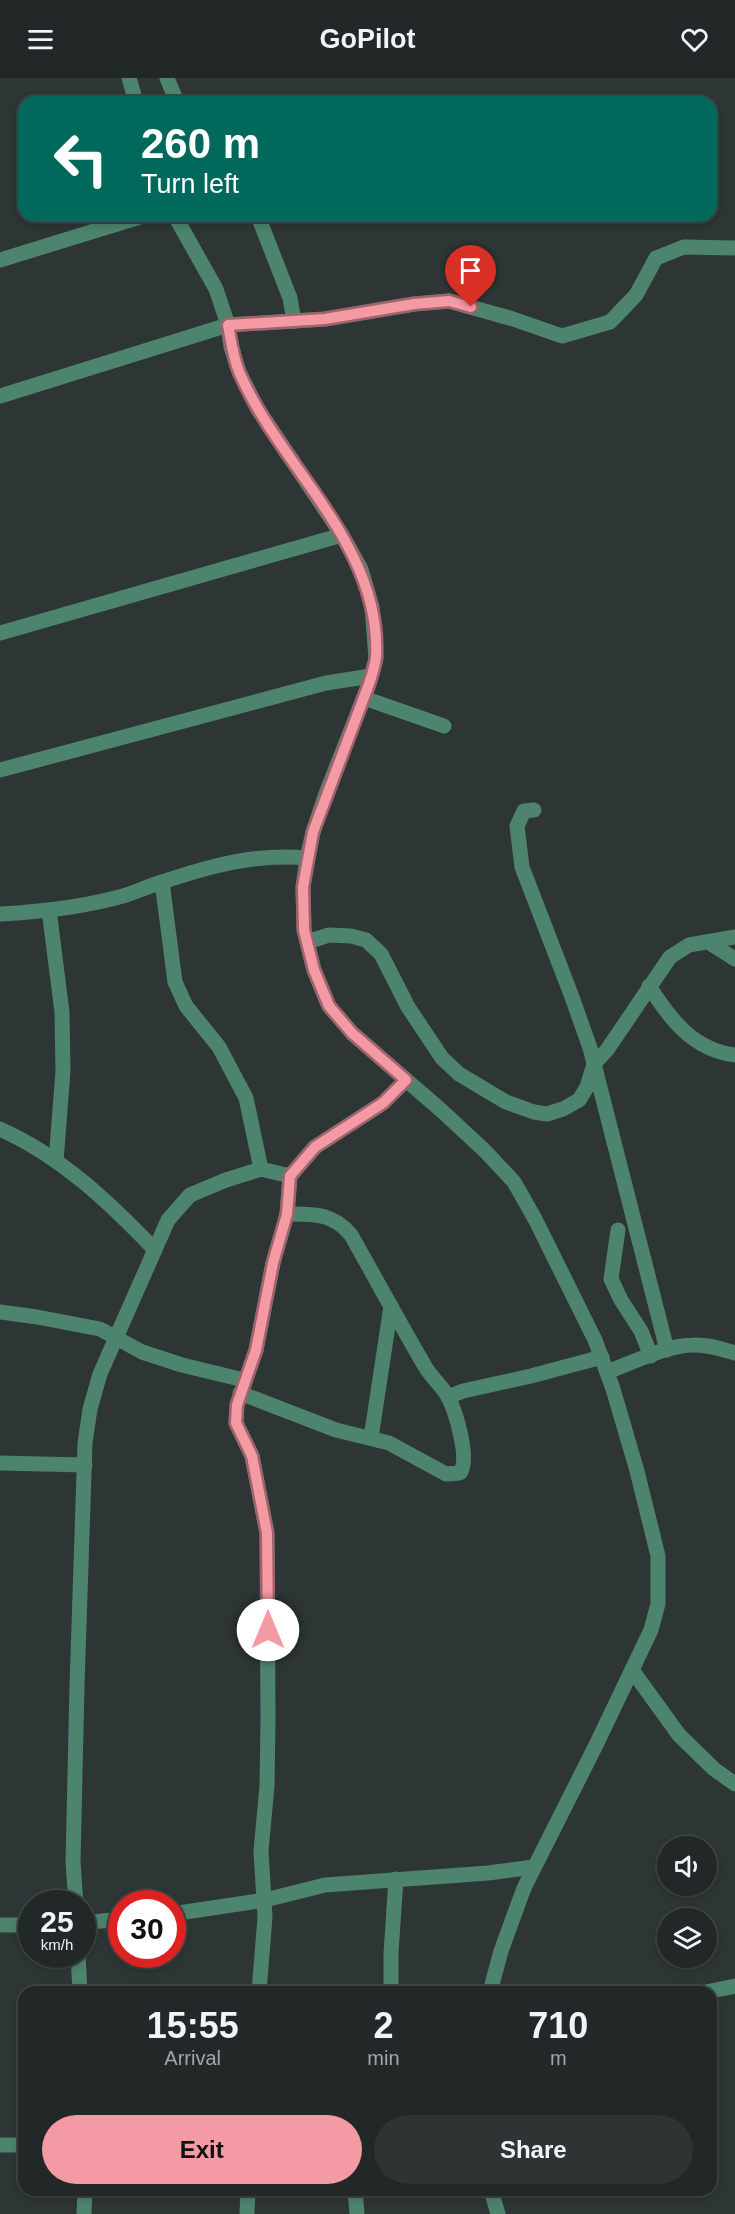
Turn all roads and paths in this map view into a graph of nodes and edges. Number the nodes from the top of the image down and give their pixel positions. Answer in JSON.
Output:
{"nodes":[{"id":1,"x":129,"y":78,"type":"edge"},
{"id":2,"x":167,"y":78,"type":"edge"},
{"id":3,"x":134,"y":96,"type":"edge"},
{"id":4,"x":174,"y":96,"type":"edge"},
{"id":5,"x":124,"y":222,"type":"edge"},
{"id":6,"x":178,"y":222,"type":"edge"},
{"id":7,"x":260,"y":222,"type":"edge"},
{"id":8,"x":735,"y":248,"type":"edge"},
{"id":9,"x":0,"y":260,"type":"edge"},
{"id":10,"x":294,"y":321,"type":"junction"},
{"id":11,"x":228,"y":325,"type":"junction"},
{"id":12,"x":0,"y":396,"type":"edge"},
{"id":13,"x":342,"y":535,"type":"junction"},
{"id":14,"x":0,"y":633,"type":"edge"},
{"id":15,"x":371,"y":676,"type":"junction"},
{"id":16,"x":364,"y":698,"type":"junction"},
{"id":17,"x":444,"y":726,"type":"dead end"},
{"id":18,"x":0,"y":770,"type":"edge"},
{"id":19,"x":534,"y":810,"type":"dead end"},
{"id":20,"x":307,"y":858,"type":"junction"},
{"id":21,"x":162,"y":882,"type":"junction"},
{"id":22,"x":49,"y":910,"type":"junction"},
{"id":23,"x":0,"y":914,"type":"edge"},
{"id":24,"x":735,"y":937,"type":"edge"},
{"id":25,"x":307,"y":942,"type":"junction"},
{"id":26,"x":708,"y":942,"type":"junction"},
{"id":27,"x":735,"y":959,"type":"edge"},
{"id":28,"x":649,"y":986,"type":"junction"},
{"id":29,"x":735,"y":1055,"type":"edge"},
{"id":30,"x":594,"y":1064,"type":"junction"},
{"id":31,"x":406,"y":1080,"type":"junction"},
{"id":32,"x":0,"y":1129,"type":"edge"},
{"id":33,"x":56,"y":1161,"type":"junction"},
{"id":34,"x":261,"y":1169,"type":"junction"},
{"id":35,"x":290,"y":1176,"type":"junction"},
{"id":36,"x":287,"y":1214,"type":"junction"},
{"id":37,"x":618,"y":1230,"type":"dead end"},
{"id":38,"x":155,"y":1250,"type":"junction"},
{"id":39,"x":391,"y":1306,"type":"junction"},
{"id":40,"x":0,"y":1312,"type":"edge"},
{"id":41,"x":116,"y":1338,"type":"junction"},
{"id":42,"x":667,"y":1350,"type":"junction"},
{"id":43,"x":735,"y":1353,"type":"edge"},
{"id":44,"x":651,"y":1356,"type":"junction"},
{"id":45,"x":602,"y":1357,"type":"junction"},
{"id":46,"x":607,"y":1372,"type":"junction"},
{"id":47,"x":242,"y":1387,"type":"junction"},
{"id":48,"x":448,"y":1397,"type":"junction"},
{"id":49,"x":371,"y":1438,"type":"junction"},
{"id":50,"x":0,"y":1463,"type":"edge"},
{"id":51,"x":85,"y":1465,"type":"junction"},
{"id":52,"x":632,"y":1670,"type":"junction"},
{"id":53,"x":734,"y":1783,"type":"edge"},
{"id":54,"x":534,"y":1867,"type":"junction"},
{"id":55,"x":396,"y":1879,"type":"junction"},
{"id":56,"x":75,"y":1890,"type":"edge"},
{"id":57,"x":265,"y":1900,"type":"junction"},
{"id":58,"x":186,"y":1912,"type":"edge"},
{"id":59,"x":18,"y":1924,"type":"edge"},
{"id":60,"x":0,"y":1925,"type":"edge"},
{"id":61,"x":79,"y":1968,"type":"edge"},
{"id":62,"x":80,"y":1986,"type":"edge"},
{"id":63,"x":259,"y":1986,"type":"edge"},
{"id":64,"x":391,"y":1986,"type":"edge"},
{"id":65,"x":492,"y":1986,"type":"edge"},
{"id":66,"x":735,"y":1986,"type":"edge"},
{"id":67,"x":717,"y":1990,"type":"edge"},
{"id":68,"x":0,"y":2145,"type":"edge"},
{"id":69,"x":18,"y":2145,"type":"edge"},
{"id":70,"x":85,"y":2196,"type":"edge"},
{"id":71,"x":248,"y":2196,"type":"edge"},
{"id":72,"x":356,"y":2196,"type":"edge"},
{"id":73,"x":493,"y":2196,"type":"edge"},
{"id":74,"x":84,"y":2214,"type":"edge"},
{"id":75,"x":247,"y":2214,"type":"edge"},
{"id":76,"x":357,"y":2214,"type":"edge"},
{"id":77,"x":498,"y":2214,"type":"edge"}],
"edges":[{"from":1,"to":3,"type":"street"},
{"from":2,"to":4,"type":"street"},
{"from":5,"to":9,"type":"street"},
{"from":6,"to":11,"type":"street"},
{"from":7,"to":10,"type":"street"},
{"from":8,"to":10,"type":"street"},
{"from":10,"to":11,"type":"street"},
{"from":11,"to":12,"type":"street"},
{"from":11,"to":13,"type":"street"},
{"from":13,"to":14,"type":"street"},
{"from":13,"to":15,"type":"street"},
{"from":15,"to":16,"type":"street"},
{"from":15,"to":18,"type":"street"},
{"from":16,"to":17,"type":"street"},
{"from":16,"to":20,"type":"street"},
{"from":19,"to":30,"type":"street"},
{"from":20,"to":21,"type":"street"},
{"from":20,"to":25,"type":"street"},
{"from":21,"to":22,"type":"street"},
{"from":21,"to":34,"type":"street"},
{"from":22,"to":23,"type":"street"},
{"from":22,"to":33,"type":"street"},
{"from":24,"to":26,"type":"street"},
{"from":25,"to":30,"type":"street"},
{"from":25,"to":31,"type":"street"},
{"from":26,"to":27,"type":"street"},
{"from":26,"to":28,"type":"street"},
{"from":28,"to":29,"type":"street"},
{"from":28,"to":30,"type":"street"},
{"from":30,"to":42,"type":"street"},
{"from":31,"to":35,"type":"street"},
{"from":31,"to":45,"type":"street"},
{"from":32,"to":33,"type":"street"},
{"from":33,"to":38,"type":"street"},
{"from":34,"to":35,"type":"street"},
{"from":34,"to":38,"type":"street"},
{"from":35,"to":36,"type":"street"},
{"from":36,"to":39,"type":"street"},
{"from":36,"to":47,"type":"street"},
{"from":37,"to":44,"type":"street"},
{"from":38,"to":41,"type":"street"},
{"from":39,"to":48,"type":"street"},
{"from":39,"to":49,"type":"street"},
{"from":40,"to":41,"type":"street"},
{"from":41,"to":47,"type":"street"},
{"from":41,"to":51,"type":"street"},
{"from":42,"to":43,"type":"street"},
{"from":42,"to":44,"type":"street"},
{"from":44,"to":46,"type":"street"},
{"from":45,"to":46,"type":"street"},
{"from":45,"to":48,"type":"street"},
{"from":46,"to":52,"type":"street"},
{"from":47,"to":49,"type":"street"},
{"from":47,"to":57,"type":"street"},
{"from":48,"to":49,"type":"street"},
{"from":50,"to":51,"type":"street"},
{"from":51,"to":56,"type":"street"},
{"from":52,"to":53,"type":"street"},
{"from":52,"to":54,"type":"street"},
{"from":54,"to":55,"type":"street"},
{"from":54,"to":65,"type":"street"},
{"from":55,"to":57,"type":"street"},
{"from":55,"to":64,"type":"street"},
{"from":57,"to":58,"type":"street"},
{"from":57,"to":63,"type":"street"},
{"from":59,"to":60,"type":"street"},
{"from":61,"to":62,"type":"street"},
{"from":66,"to":67,"type":"street"},
{"from":68,"to":69,"type":"street"},
{"from":70,"to":74,"type":"street"},
{"from":71,"to":75,"type":"street"},
{"from":72,"to":76,"type":"street"},
{"from":73,"to":77,"type":"street"}]}
